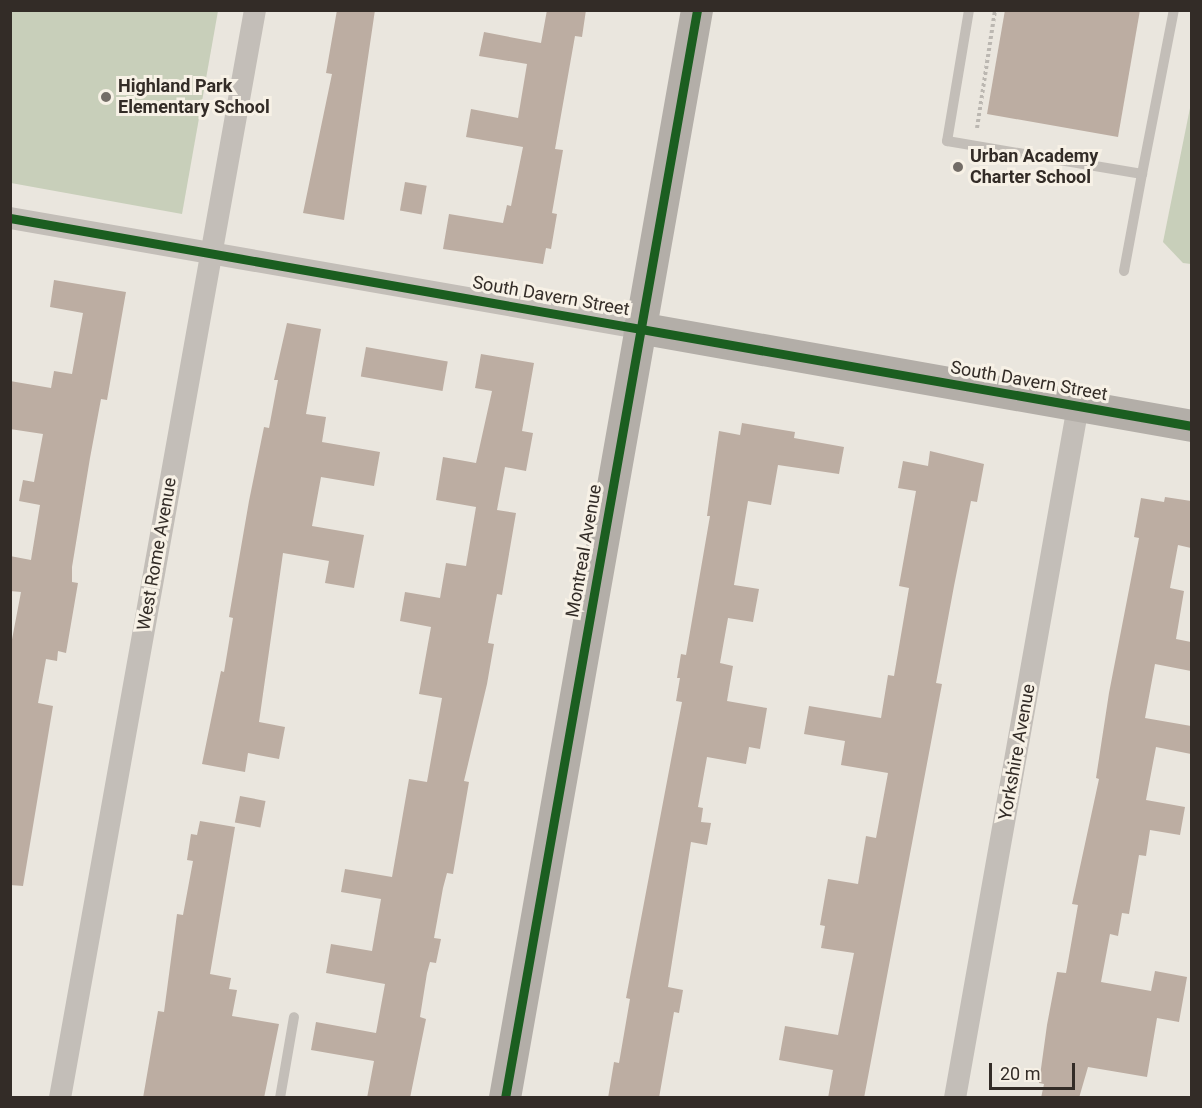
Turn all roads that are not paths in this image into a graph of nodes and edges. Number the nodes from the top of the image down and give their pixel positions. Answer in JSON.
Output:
{"nodes":[{"id":1,"x":255,"y":10,"type":"edge"},
{"id":2,"x":696,"y":10,"type":"edge"},
{"id":3,"x":969,"y":10,"type":"edge"},
{"id":4,"x":1174,"y":10,"type":"edge"},
{"id":5,"x":1142,"y":174,"type":"junction"},
{"id":6,"x":10,"y":218,"type":"edge"},
{"id":7,"x":211,"y":253,"type":"junction"},
{"id":8,"x":1124,"y":271,"type":"dead end"},
{"id":9,"x":639,"y":328,"type":"junction"},
{"id":10,"x":1078,"y":406,"type":"junction"},
{"id":11,"x":1191,"y":426,"type":"edge"},
{"id":12,"x":294,"y":1017,"type":"dead end"},
{"id":13,"x":60,"y":1098,"type":"edge"},
{"id":14,"x":280,"y":1098,"type":"edge"},
{"id":15,"x":505,"y":1098,"type":"edge"},
{"id":16,"x":955,"y":1098,"type":"edge"}],
"edges":[{"from":1,"to":7,"type":"street","name":"West Rome Avenue"},
{"from":2,"to":9,"type":"street","name":"Montreal Avenue"},
{"from":3,"to":5,"type":"lane"},
{"from":4,"to":5,"type":"lane"},
{"from":5,"to":8,"type":"lane"},
{"from":6,"to":7,"type":"street","name":"South Davern Street"},
{"from":7,"to":9,"type":"street","name":"South Davern Street"},
{"from":7,"to":13,"type":"street","name":"West Rome Avenue"},
{"from":9,"to":10,"type":"street","name":"South Davern Street"},
{"from":9,"to":15,"type":"street","name":"Montreal Avenue"},
{"from":10,"to":11,"type":"street","name":"South Davern Street"},
{"from":10,"to":16,"type":"street","name":"Yorkshire Avenue"},
{"from":12,"to":14,"type":"lane"}]}
